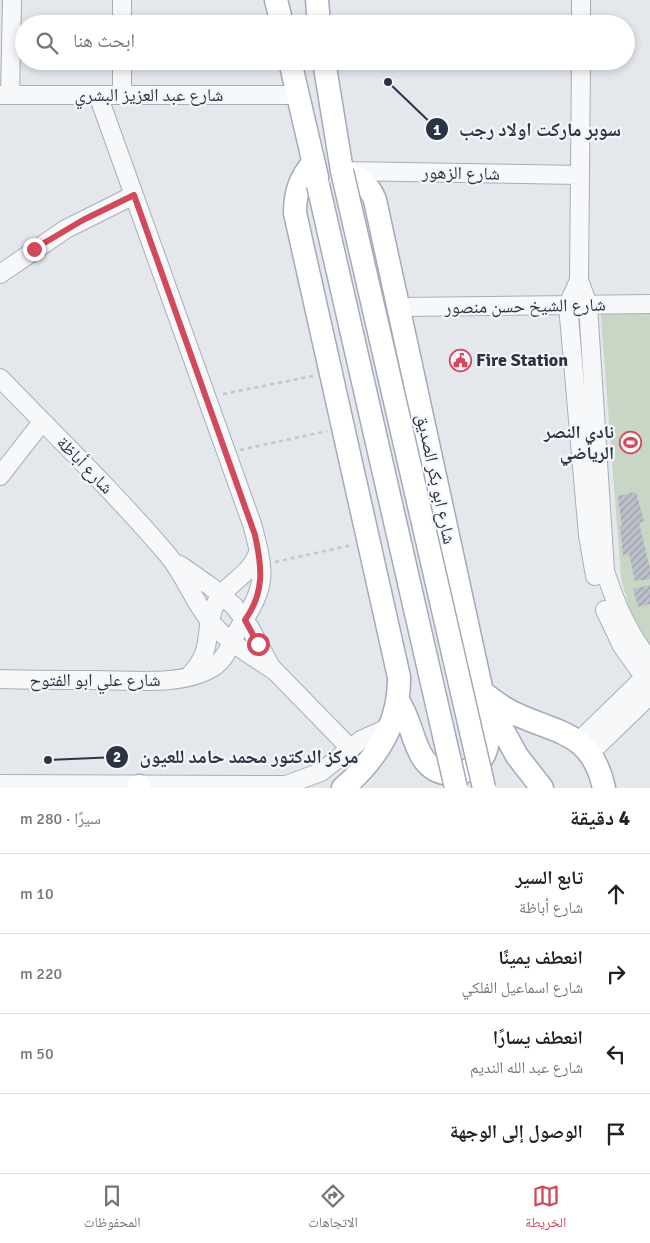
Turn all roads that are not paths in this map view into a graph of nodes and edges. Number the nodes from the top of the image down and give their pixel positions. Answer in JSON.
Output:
{"nodes":[{"id":1,"x":12,"y":0,"type":"edge"},
{"id":2,"x":122,"y":0,"type":"edge"},
{"id":3,"x":276,"y":0,"type":"edge"},
{"id":4,"x":317,"y":0,"type":"edge"},
{"id":5,"x":581,"y":0,"type":"edge"},
{"id":6,"x":122,"y":15,"type":"edge"},
{"id":7,"x":280,"y":15,"type":"edge"},
{"id":8,"x":318,"y":15,"type":"edge"},
{"id":9,"x":581,"y":15,"type":"edge"},
{"id":10,"x":122,"y":70,"type":"edge"},
{"id":11,"x":292,"y":70,"type":"edge"},
{"id":12,"x":325,"y":70,"type":"edge"},
{"id":13,"x":581,"y":70,"type":"edge"},
{"id":14,"x":5,"y":95,"type":"edge"},
{"id":15,"x":98,"y":95,"type":"junction"},
{"id":16,"x":122,"y":95,"type":"junction"},
{"id":17,"x":298,"y":95,"type":"junction"},
{"id":18,"x":314,"y":163,"type":"junction"},
{"id":19,"x":342,"y":171,"type":"junction"},
{"id":20,"x":580,"y":175,"type":"junction"},
{"id":21,"x":134,"y":195,"type":"junction"},
{"id":22,"x":0,"y":274,"type":"edge"},
{"id":23,"x":579,"y":280,"type":"junction"},
{"id":24,"x":650,"y":304,"type":"edge"},
{"id":25,"x":568,"y":305,"type":"junction"},
{"id":26,"x":588,"y":305,"type":"junction"},
{"id":27,"x":399,"y":307,"type":"junction"},
{"id":28,"x":0,"y":378,"type":"edge"},
{"id":29,"x":42,"y":422,"type":"junction"},
{"id":30,"x":0,"y":476,"type":"edge"},
{"id":31,"x":168,"y":555,"type":"junction"},
{"id":32,"x":260,"y":559,"type":"junction"},
{"id":33,"x":222,"y":594,"type":"junction"},
{"id":34,"x":245,"y":620,"type":"junction"},
{"id":35,"x":210,"y":622,"type":"junction"},
{"id":36,"x":232,"y":643,"type":"junction"},
{"id":37,"x":650,"y":661,"type":"edge"},
{"id":38,"x":276,"y":672,"type":"junction"},
{"id":39,"x":190,"y":675,"type":"junction"},
{"id":40,"x":648,"y":678,"type":"edge"},
{"id":41,"x":0,"y":679,"type":"edge"},
{"id":42,"x":482,"y":692,"type":"junction"},
{"id":43,"x":650,"y":695,"type":"edge"},
{"id":44,"x":398,"y":701,"type":"junction"},
{"id":45,"x":390,"y":727,"type":"junction"},
{"id":46,"x":350,"y":748,"type":"junction"},
{"id":47,"x":584,"y":748,"type":"junction"},
{"id":48,"x":0,"y":784,"type":"edge"},
{"id":49,"x":139,"y":787,"type":"edge"},
{"id":50,"x":343,"y":788,"type":"edge"},
{"id":51,"x":456,"y":788,"type":"edge"},
{"id":52,"x":484,"y":788,"type":"edge"},
{"id":53,"x":542,"y":788,"type":"edge"},
{"id":54,"x":604,"y":788,"type":"edge"}],
"edges":[{"from":1,"to":14,"type":"street"},
{"from":2,"to":6,"type":"street"},
{"from":3,"to":7,"type":"main road"},
{"from":4,"to":8,"type":"main road"},
{"from":5,"to":9,"type":"street"},
{"from":10,"to":16,"type":"street"},
{"from":11,"to":17,"type":"main road"},
{"from":12,"to":19,"type":"main road","name":"شارع ابو بكر الصديق"},
{"from":13,"to":20,"type":"street"},
{"from":14,"to":15,"type":"street","name":"شارع عبد العزيز البشري"},
{"from":15,"to":16,"type":"street","name":"شارع عبد العزيز البشري"},
{"from":15,"to":21,"type":"street","name":"شارع علي ابو الفتوح"},
{"from":16,"to":17,"type":"street","name":"شارع عبد العزيز البشري"},
{"from":17,"to":18,"type":"main road"},
{"from":18,"to":44,"type":"main road"},
{"from":18,"to":51,"type":"main road","bridge":true},
{"from":19,"to":20,"type":"street","name":"شارع الزهور"},
{"from":19,"to":27,"type":"main road","name":"شارع ابو بكر الصديق"},
{"from":19,"to":52,"type":"main road","name":"شارع ابو بكر الصديق","bridge":true},
{"from":20,"to":23,"type":"street"},
{"from":21,"to":22,"type":"street"},
{"from":21,"to":32,"type":"street","name":"شارع علي ابو الفتوح"},
{"from":23,"to":25,"type":"street"},
{"from":23,"to":26,"type":"street"},
{"from":24,"to":26,"type":"street","name":"شارع الشيخ حسن منصور"},
{"from":25,"to":26,"type":"street","name":"شارع الشيخ حسن منصور"},
{"from":25,"to":27,"type":"street","name":"شارع الشيخ حسن منصور"},
{"from":25,"to":40,"type":"street"},
{"from":26,"to":37,"type":"street"},
{"from":27,"to":42,"type":"main road","name":"شارع ابو بكر الصديق"},
{"from":28,"to":29,"type":"street","name":"شارع أباظة"},
{"from":29,"to":30,"type":"street"},
{"from":29,"to":31,"type":"street","name":"شارع أباظة"},
{"from":31,"to":33,"type":"street","name":"شارع أباظة"},
{"from":31,"to":35,"type":"street","name":"شارع أباظة"},
{"from":32,"to":33,"type":"street"},
{"from":32,"to":34,"type":"street","name":"شارع علي ابو الفتوح"},
{"from":33,"to":34,"type":"street","name":"شارع أباظة"},
{"from":33,"to":35,"type":"street"},
{"from":34,"to":36,"type":"street","name":"شارع علي ابو الفتوح"},
{"from":34,"to":38,"type":"street","name":"شارع أباظة"},
{"from":35,"to":36,"type":"street","name":"شارع أباظة"},
{"from":35,"to":39,"type":"street"},
{"from":36,"to":38,"type":"street","name":"شارع أباظة"},
{"from":36,"to":39,"type":"street","name":"شارع علي ابو الفتوح"},
{"from":38,"to":46,"type":"street","name":"شارع أباظة"},
{"from":39,"to":41,"type":"street","name":"شارع علي ابو الفتوح"},
{"from":40,"to":47,"type":"street"},
{"from":42,"to":44,"type":"main road"},
{"from":42,"to":47,"type":"main road"},
{"from":42,"to":53,"type":"main road","name":"شارع ابو بكر الصديق"},
{"from":43,"to":47,"type":"street"},
{"from":44,"to":45,"type":"main road"},
{"from":45,"to":46,"type":"street"},
{"from":45,"to":50,"type":"main road"},
{"from":46,"to":49,"type":"street"},
{"from":47,"to":54,"type":"main road"},
{"from":48,"to":49,"type":"street"}]}
